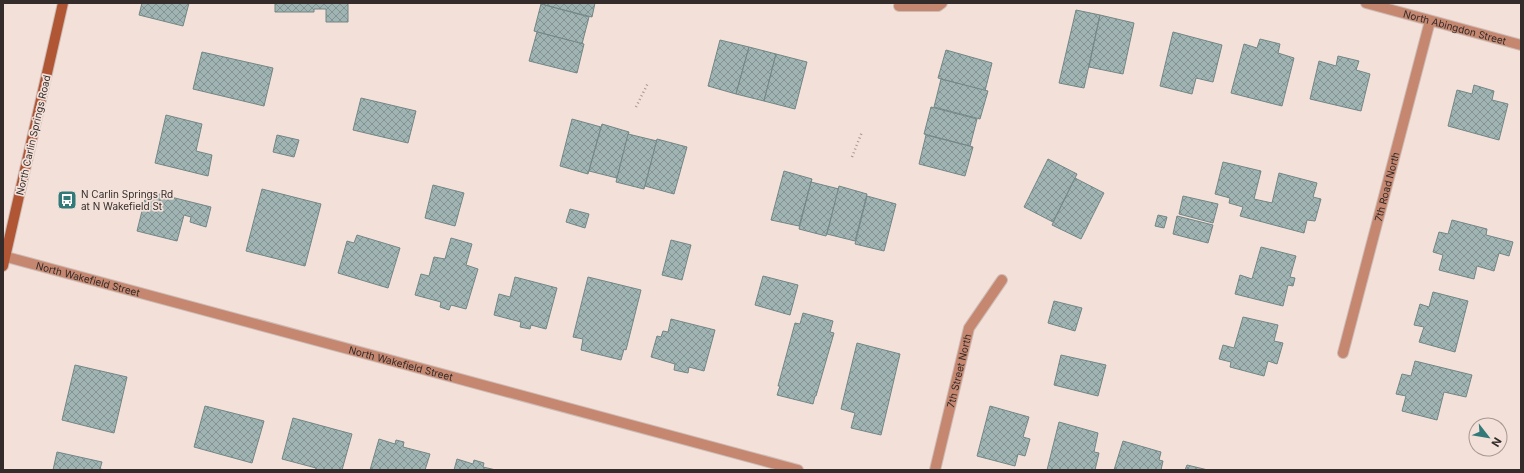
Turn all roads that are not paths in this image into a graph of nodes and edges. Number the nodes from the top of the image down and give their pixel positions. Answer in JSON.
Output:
{"nodes":[{"id":1,"x":63,"y":3,"type":"edge"},
{"id":2,"x":942,"y":3,"type":"edge"},
{"id":3,"x":1366,"y":3,"type":"edge"},
{"id":4,"x":899,"y":6,"type":"dead end"},
{"id":5,"x":1430,"y":21,"type":"junction"},
{"id":6,"x":1521,"y":45,"type":"edge"},
{"id":7,"x":4,"y":259,"type":"edge"},
{"id":8,"x":1002,"y":280,"type":"dead end"},
{"id":9,"x":1343,"y":353,"type":"dead end"},
{"id":10,"x":798,"y":470,"type":"edge"},
{"id":11,"x":935,"y":470,"type":"edge"}],
"edges":[{"from":1,"to":7,"type":"main road","name":"North Carlin Springs Road"},
{"from":2,"to":4,"type":"street"},
{"from":3,"to":5,"type":"street","name":"North Abingdon Street"},
{"from":5,"to":6,"type":"street","name":"North Abingdon Street"},
{"from":5,"to":9,"type":"street","name":"7th Road North"},
{"from":7,"to":10,"type":"street","name":"North Wakefield Street"},
{"from":8,"to":11,"type":"street","name":"7th Street North"}]}
